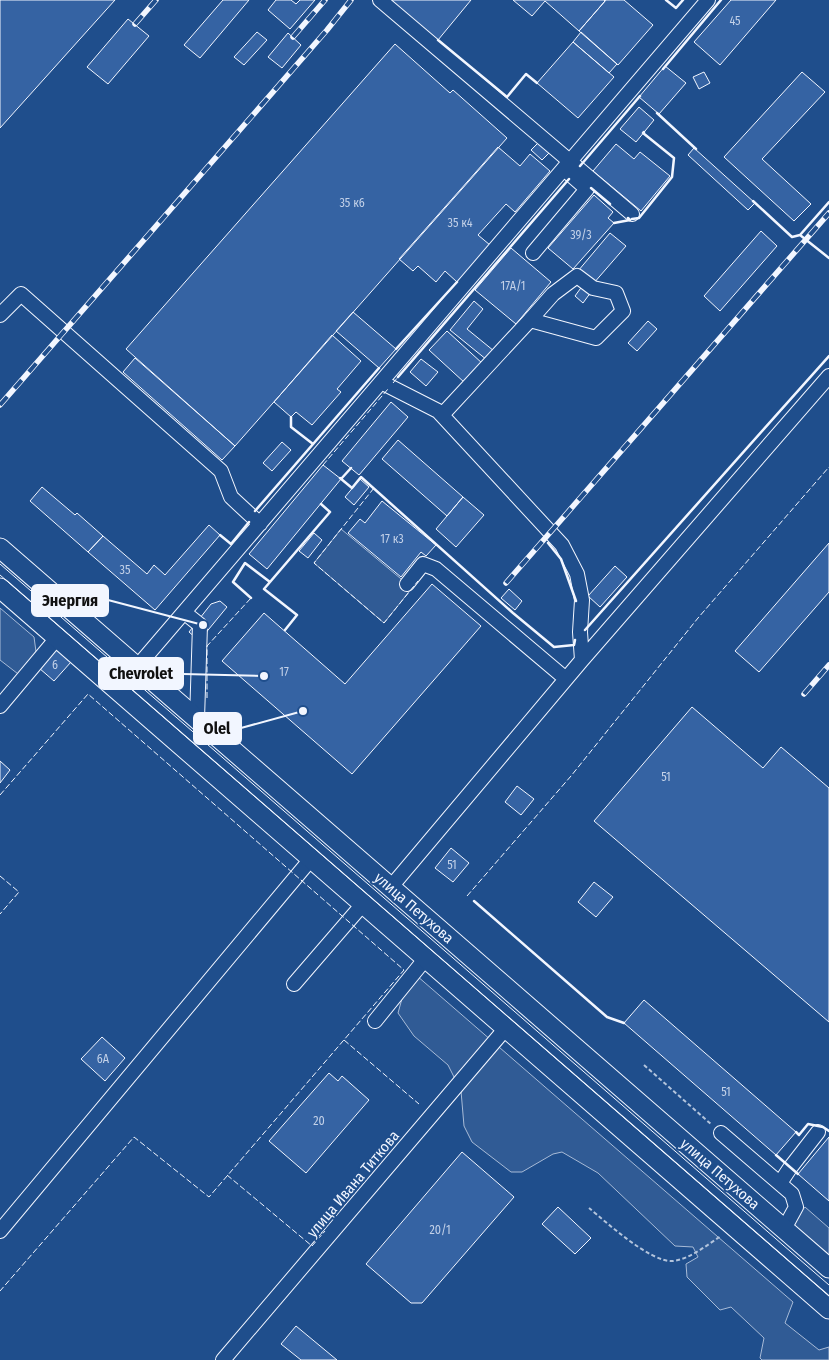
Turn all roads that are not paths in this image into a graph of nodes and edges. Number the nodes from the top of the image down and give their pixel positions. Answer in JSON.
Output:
{"nodes":[{"id":1,"x":380,"y":0,"type":"edge"},
{"id":2,"x":708,"y":0,"type":"edge"},
{"id":3,"x":567,"y":165,"type":"junction"},
{"id":4,"x":632,"y":214,"type":"dead end"},
{"id":5,"x":533,"y":253,"type":"dead end"},
{"id":6,"x":0,"y":315,"type":"edge"},
{"id":7,"x":530,"y":320,"type":"junction"},
{"id":8,"x":829,"y":376,"type":"edge"},
{"id":9,"x":382,"y":382,"type":"junction"},
{"id":10,"x":442,"y":415,"type":"junction"},
{"id":11,"x":260,"y":524,"type":"junction"},
{"id":12,"x":0,"y":548,"type":"edge"},
{"id":13,"x":18,"y":564,"type":"junction"},
{"id":14,"x":0,"y":583,"type":"edge"},
{"id":15,"x":407,"y":584,"type":"dead end"},
{"id":16,"x":0,"y":588,"type":"edge"},
{"id":17,"x":185,"y":612,"type":"junction"},
{"id":18,"x":57,"y":638,"type":"junction"},
{"id":19,"x":582,"y":660,"type":"junction"},
{"id":20,"x":137,"y":667,"type":"junction"},
{"id":21,"x":566,"y":680,"type":"junction"},
{"id":22,"x":0,"y":706,"type":"edge"},
{"id":23,"x":197,"y":719,"type":"junction"},
{"id":24,"x":311,"y":859,"type":"junction"},
{"id":25,"x":390,"y":888,"type":"junction"},
{"id":26,"x":363,"y":904,"type":"junction"},
{"id":27,"x":426,"y":958,"type":"junction"},
{"id":28,"x":294,"y":984,"type":"dead end"},
{"id":29,"x":374,"y":1021,"type":"dead end"},
{"id":30,"x":506,"y":1028,"type":"junction"},
{"id":31,"x":818,"y":1132,"type":"dead end"},
{"id":32,"x":721,"y":1133,"type":"road end"},
{"id":33,"x":780,"y":1183,"type":"junction"},
{"id":34,"x":784,"y":1229,"type":"junction"},
{"id":35,"x":0,"y":1231,"type":"edge"},
{"id":36,"x":829,"y":1268,"type":"edge"},
{"id":37,"x":829,"y":1309,"type":"edge"},
{"id":38,"x":223,"y":1360,"type":"edge"}],
"edges":[{"from":1,"to":3,"type":"street"},
{"from":2,"to":3,"type":"street"},
{"from":3,"to":4,"type":"street"},
{"from":3,"to":5,"type":"street"},
{"from":3,"to":9,"type":"street"},
{"from":6,"to":11,"type":"street"},
{"from":7,"to":7,"type":"street"},
{"from":7,"to":10,"type":"street"},
{"from":8,"to":19,"type":"street"},
{"from":9,"to":10,"type":"street"},
{"from":9,"to":11,"type":"street"},
{"from":10,"to":19,"type":"street"},
{"from":11,"to":17,"type":"street"},
{"from":12,"to":13,"type":"highway","name":"улица Петухова"},
{"from":13,"to":14,"type":"highway"},
{"from":13,"to":20,"type":"highway","name":"улица Петухова"},
{"from":15,"to":21,"type":"street"},
{"from":16,"to":18,"type":"highway","name":"улица Петухова"},
{"from":17,"to":20,"type":"street"},
{"from":17,"to":23,"type":"street"},
{"from":18,"to":22,"type":"street"},
{"from":18,"to":24,"type":"highway","name":"улица Петухова"},
{"from":19,"to":21,"type":"street"},
{"from":20,"to":23,"type":"highway","name":"улица Петухова"},
{"from":21,"to":25,"type":"street"},
{"from":23,"to":25,"type":"highway","name":"улица Петухова"},
{"from":24,"to":26,"type":"highway","name":"улица Петухова"},
{"from":24,"to":35,"type":"street"},
{"from":25,"to":34,"type":"highway","name":"улица Петухова"},
{"from":26,"to":27,"type":"highway","name":"улица Петухова"},
{"from":26,"to":28,"type":"street"},
{"from":27,"to":29,"type":"street"},
{"from":27,"to":30,"type":"highway","name":"улица Петухова"},
{"from":30,"to":37,"type":"highway","name":"улица Петухова"},
{"from":30,"to":38,"type":"street","name":"улица Ивана Титкова"},
{"from":31,"to":33,"type":"street"},
{"from":32,"to":33,"type":"street"},
{"from":33,"to":34,"type":"street"},
{"from":34,"to":36,"type":"highway","name":"улица Петухова"}]}
